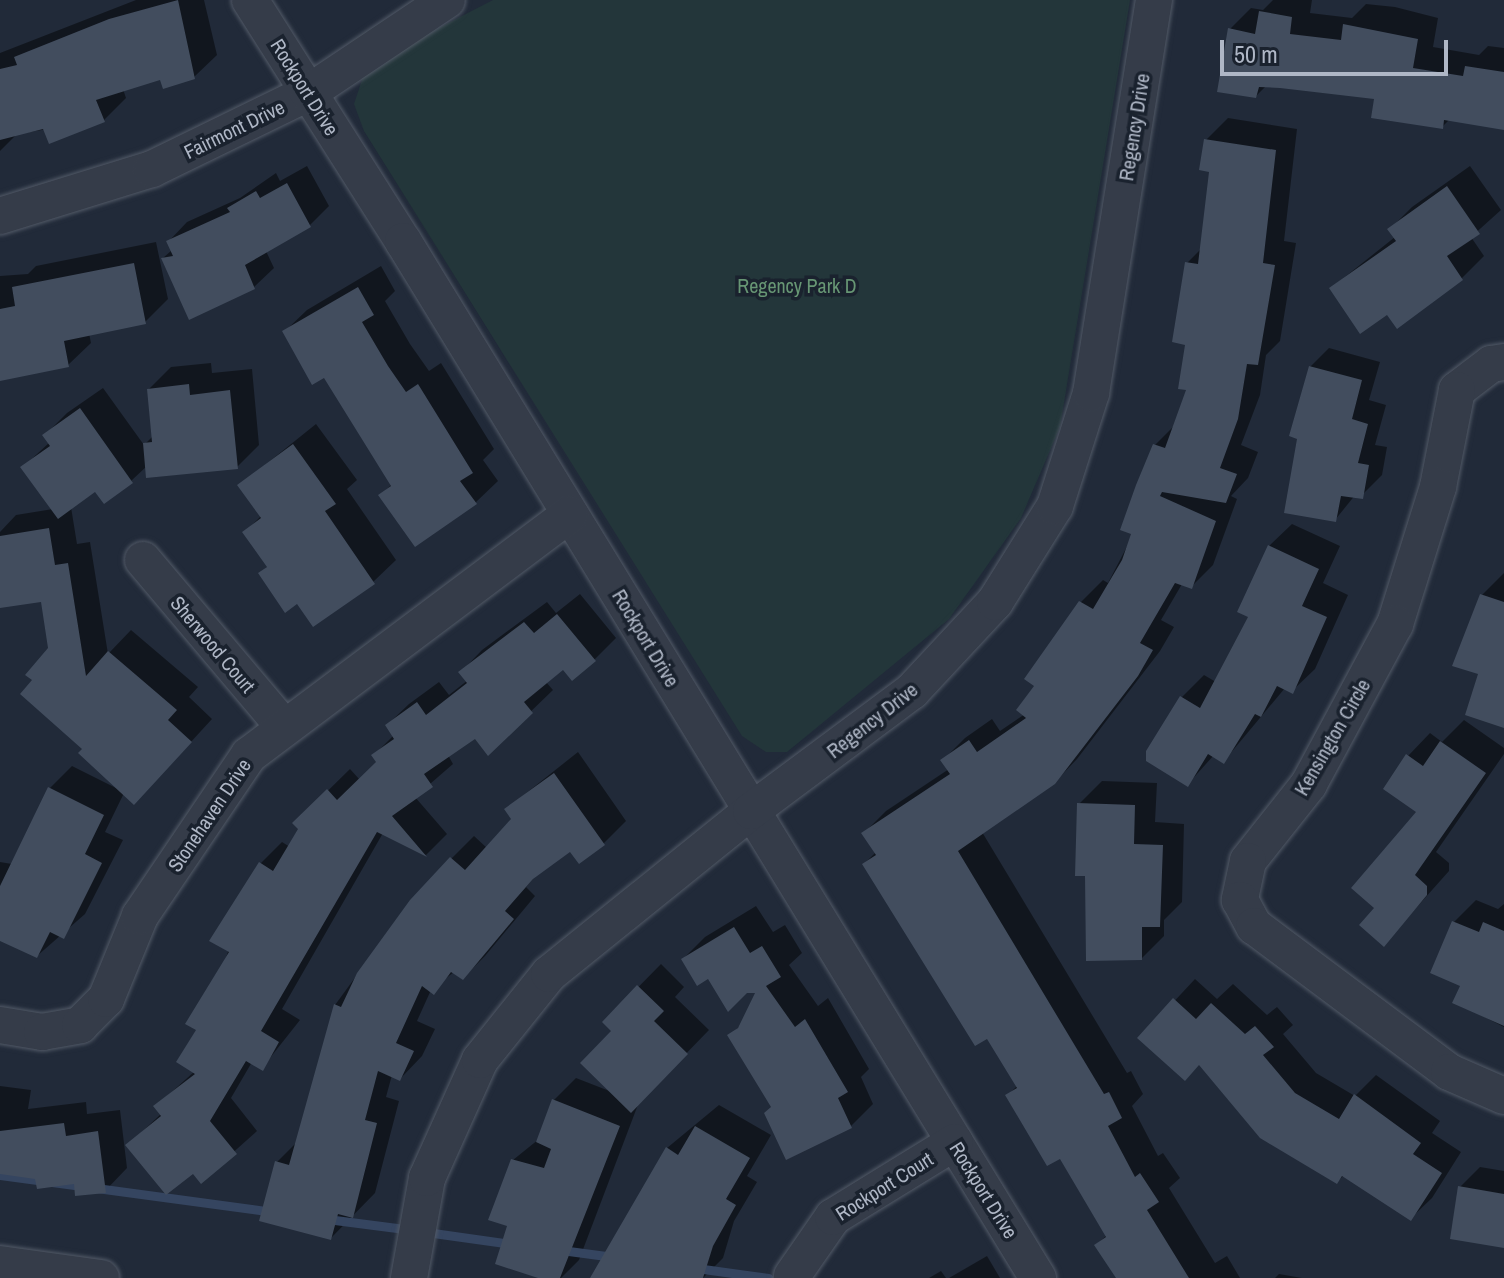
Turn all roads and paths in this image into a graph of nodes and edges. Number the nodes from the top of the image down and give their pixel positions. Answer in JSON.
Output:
{"nodes":[{"id":1,"x":250,"y":0,"type":"edge"},
{"id":2,"x":447,"y":0,"type":"edge"},
{"id":3,"x":1154,"y":0,"type":"edge"},
{"id":4,"x":308,"y":93,"type":"junction"},
{"id":5,"x":0,"y":216,"type":"edge"},
{"id":6,"x":1504,"y":362,"type":"edge"},
{"id":7,"x":570,"y":514,"type":"junction"},
{"id":8,"x":143,"y":560,"type":"dead end"},
{"id":9,"x":284,"y":727,"type":"junction"},
{"id":10,"x":751,"y":811,"type":"junction"},
{"id":11,"x":0,"y":1025,"type":"edge"},
{"id":12,"x":1504,"y":1096,"type":"edge"},
{"id":13,"x":955,"y":1142,"type":"junction"},
{"id":14,"x":0,"y":1264,"type":"edge"},
{"id":15,"x":792,"y":1276,"type":"dead end"},
{"id":16,"x":101,"y":1278,"type":"edge"},
{"id":17,"x":409,"y":1278,"type":"edge"},
{"id":18,"x":1038,"y":1278,"type":"edge"}],
"edges":[{"from":1,"to":4,"type":"street","name":"Rockport Drive"},
{"from":2,"to":4,"type":"street","name":"Fairmont Drive"},
{"from":3,"to":10,"type":"street","name":"Regency Drive"},
{"from":4,"to":5,"type":"street","name":"Fairmont Drive"},
{"from":4,"to":7,"type":"street","name":"Rockport Drive"},
{"from":6,"to":12,"type":"street","name":"Kensington Circle"},
{"from":7,"to":9,"type":"street","name":"Stonehaven Drive"},
{"from":7,"to":10,"type":"street","name":"Rockport Drive"},
{"from":8,"to":9,"type":"street","name":"Sherwood Court"},
{"from":9,"to":11,"type":"street","name":"Stonehaven Drive"},
{"from":10,"to":13,"type":"street","name":"Rockport Drive"},
{"from":10,"to":17,"type":"street","name":"Regency Drive"},
{"from":13,"to":15,"type":"street","name":"Rockport Court"},
{"from":13,"to":18,"type":"street","name":"Rockport Drive"},
{"from":14,"to":16,"type":"street"}]}
